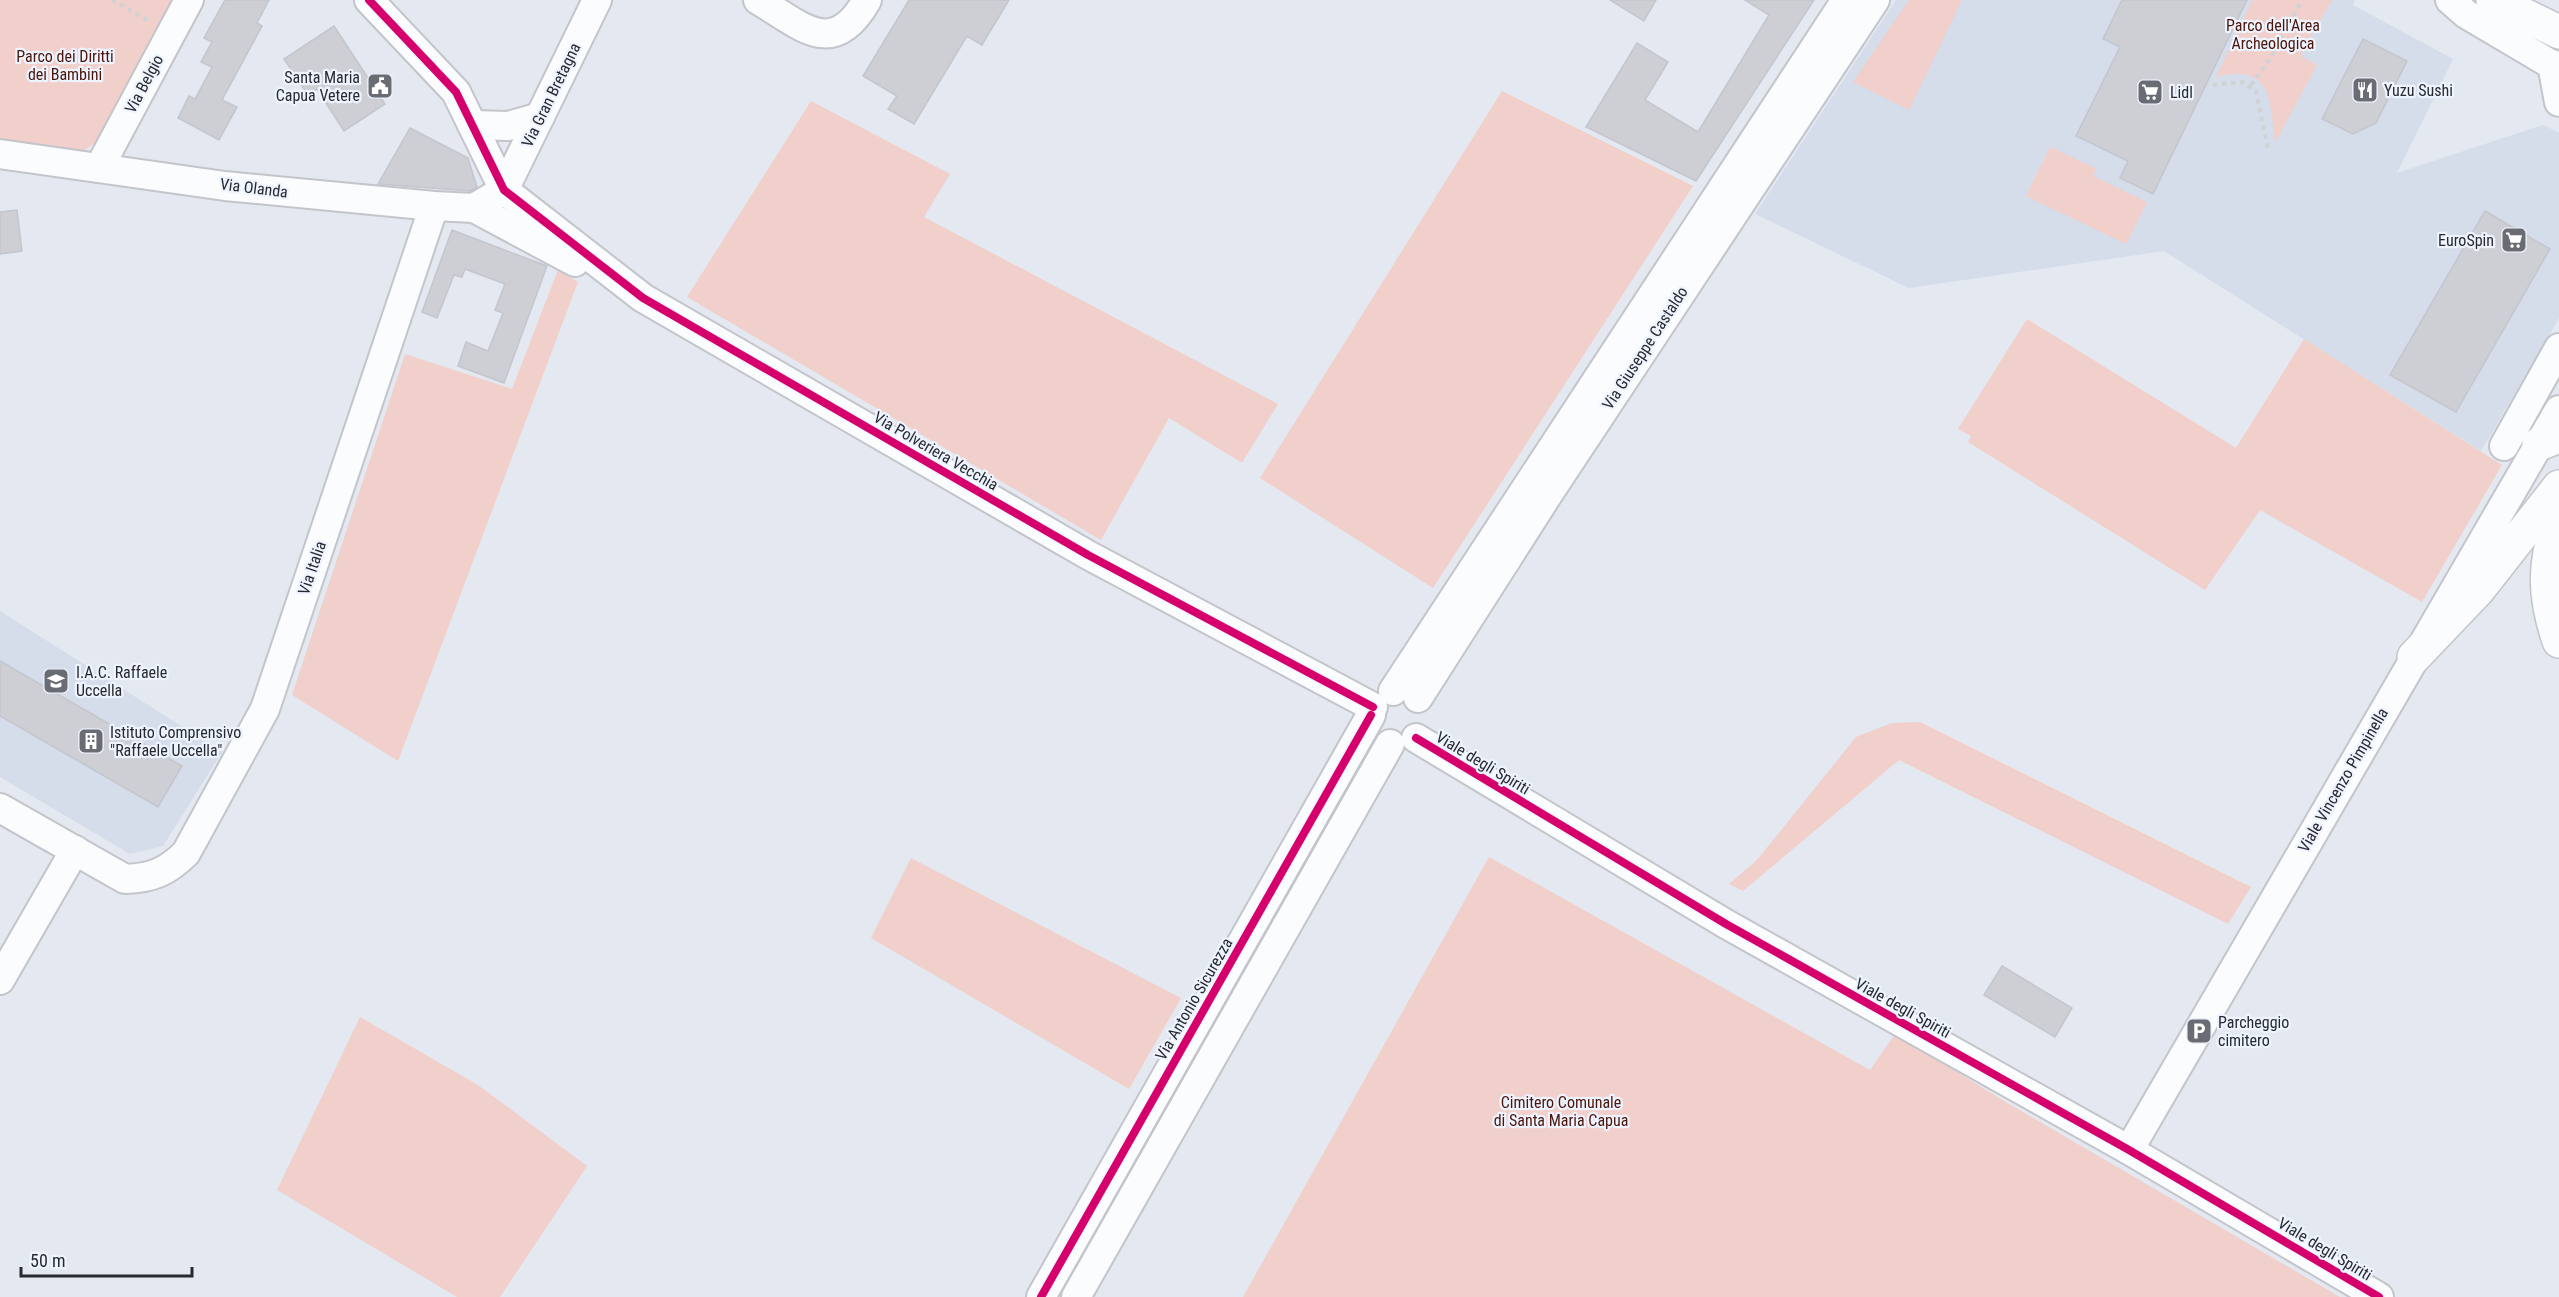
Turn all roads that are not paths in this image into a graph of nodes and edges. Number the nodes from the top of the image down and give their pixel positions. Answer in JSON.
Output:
{"nodes":[{"id":1,"x":189,"y":0,"type":"edge"},
{"id":2,"x":369,"y":0,"type":"edge"},
{"id":3,"x":597,"y":0,"type":"edge"},
{"id":4,"x":758,"y":0,"type":"edge"},
{"id":5,"x":867,"y":0,"type":"edge"},
{"id":6,"x":1846,"y":0,"type":"edge"},
{"id":7,"x":1875,"y":0,"type":"edge"},
{"id":8,"x":2450,"y":0,"type":"edge"},
{"id":9,"x":2493,"y":0,"type":"edge"},
{"id":10,"x":2559,"y":32,"type":"edge"},
{"id":11,"x":2555,"y":67,"type":"edge"},
{"id":12,"x":2559,"y":102,"type":"edge"},
{"id":13,"x":540,"y":117,"type":"junction"},
{"id":14,"x":472,"y":125,"type":"junction"},
{"id":15,"x":0,"y":154,"type":"edge"},
{"id":16,"x":99,"y":168,"type":"junction"},
{"id":17,"x":504,"y":190,"type":"junction"},
{"id":18,"x":434,"y":206,"type":"junction"},
{"id":19,"x":474,"y":208,"type":"junction"},
{"id":20,"x":643,"y":298,"type":"junction"},
{"id":21,"x":2559,"y":348,"type":"edge"},
{"id":22,"x":2559,"y":410,"type":"edge"},
{"id":23,"x":2549,"y":440,"type":"edge"},
{"id":24,"x":2504,"y":446,"type":"dead end"},
{"id":25,"x":2559,"y":487,"type":"edge"},
{"id":26,"x":2559,"y":517,"type":"edge"},
{"id":27,"x":2559,"y":641,"type":"edge"},
{"id":28,"x":2414,"y":657,"type":"junction"},
{"id":29,"x":1389,"y":703,"type":"junction"},
{"id":30,"x":1403,"y":741,"type":"junction"},
{"id":31,"x":0,"y":808,"type":"edge"},
{"id":32,"x":75,"y":850,"type":"junction"},
{"id":33,"x":0,"y":980,"type":"edge"},
{"id":34,"x":2129,"y":1150,"type":"junction"},
{"id":35,"x":1041,"y":1297,"type":"edge"},
{"id":36,"x":1076,"y":1297,"type":"edge"},
{"id":37,"x":2379,"y":1297,"type":"edge"}],
"edges":[{"from":1,"to":16,"type":"street","name":"Via Belgio"},
{"from":2,"to":14,"type":"street"},
{"from":3,"to":13,"type":"street","name":"Via Gran Bretagna"},
{"from":4,"to":5,"type":"street"},
{"from":6,"to":29,"type":"street","name":"Via Giuseppe Castaldo"},
{"from":7,"to":29,"type":"street","name":"Via Giuseppe Castaldo"},
{"from":8,"to":11,"type":"street"},
{"from":9,"to":10,"type":"main road"},
{"from":11,"to":12,"type":"street"},
{"from":13,"to":14,"type":"street"},
{"from":13,"to":17,"type":"street","name":"Via Gran Bretagna"},
{"from":14,"to":17,"type":"street"},
{"from":15,"to":16,"type":"street","name":"Via Olanda"},
{"from":16,"to":18,"type":"street","name":"Via Olanda"},
{"from":17,"to":19,"type":"street"},
{"from":17,"to":20,"type":"street","name":"Via Polveriera Vecchia"},
{"from":18,"to":19,"type":"street","name":"Via Olanda"},
{"from":18,"to":32,"type":"street","name":"Via Italia"},
{"from":19,"to":20,"type":"street"},
{"from":20,"to":29,"type":"street","name":"Via Polveriera Vecchia"},
{"from":21,"to":24,"type":"street"},
{"from":22,"to":23,"type":"street","name":"Viale Vincenzo Pimpinella"},
{"from":23,"to":28,"type":"street","name":"Viale Vincenzo Pimpinella"},
{"from":25,"to":28,"type":"main road"},
{"from":26,"to":27,"type":"main road"},
{"from":28,"to":34,"type":"street","name":"Viale Vincenzo Pimpinella"},
{"from":29,"to":30,"type":"street"},
{"from":29,"to":30,"type":"street"},
{"from":29,"to":35,"type":"street","name":"Via Antonio Sicurezza"},
{"from":30,"to":34,"type":"street","name":"Viale degli Spiriti"},
{"from":30,"to":36,"type":"street"},
{"from":31,"to":32,"type":"street"},
{"from":32,"to":33,"type":"street"},
{"from":34,"to":37,"type":"street","name":"Viale degli Spiriti"}]}
